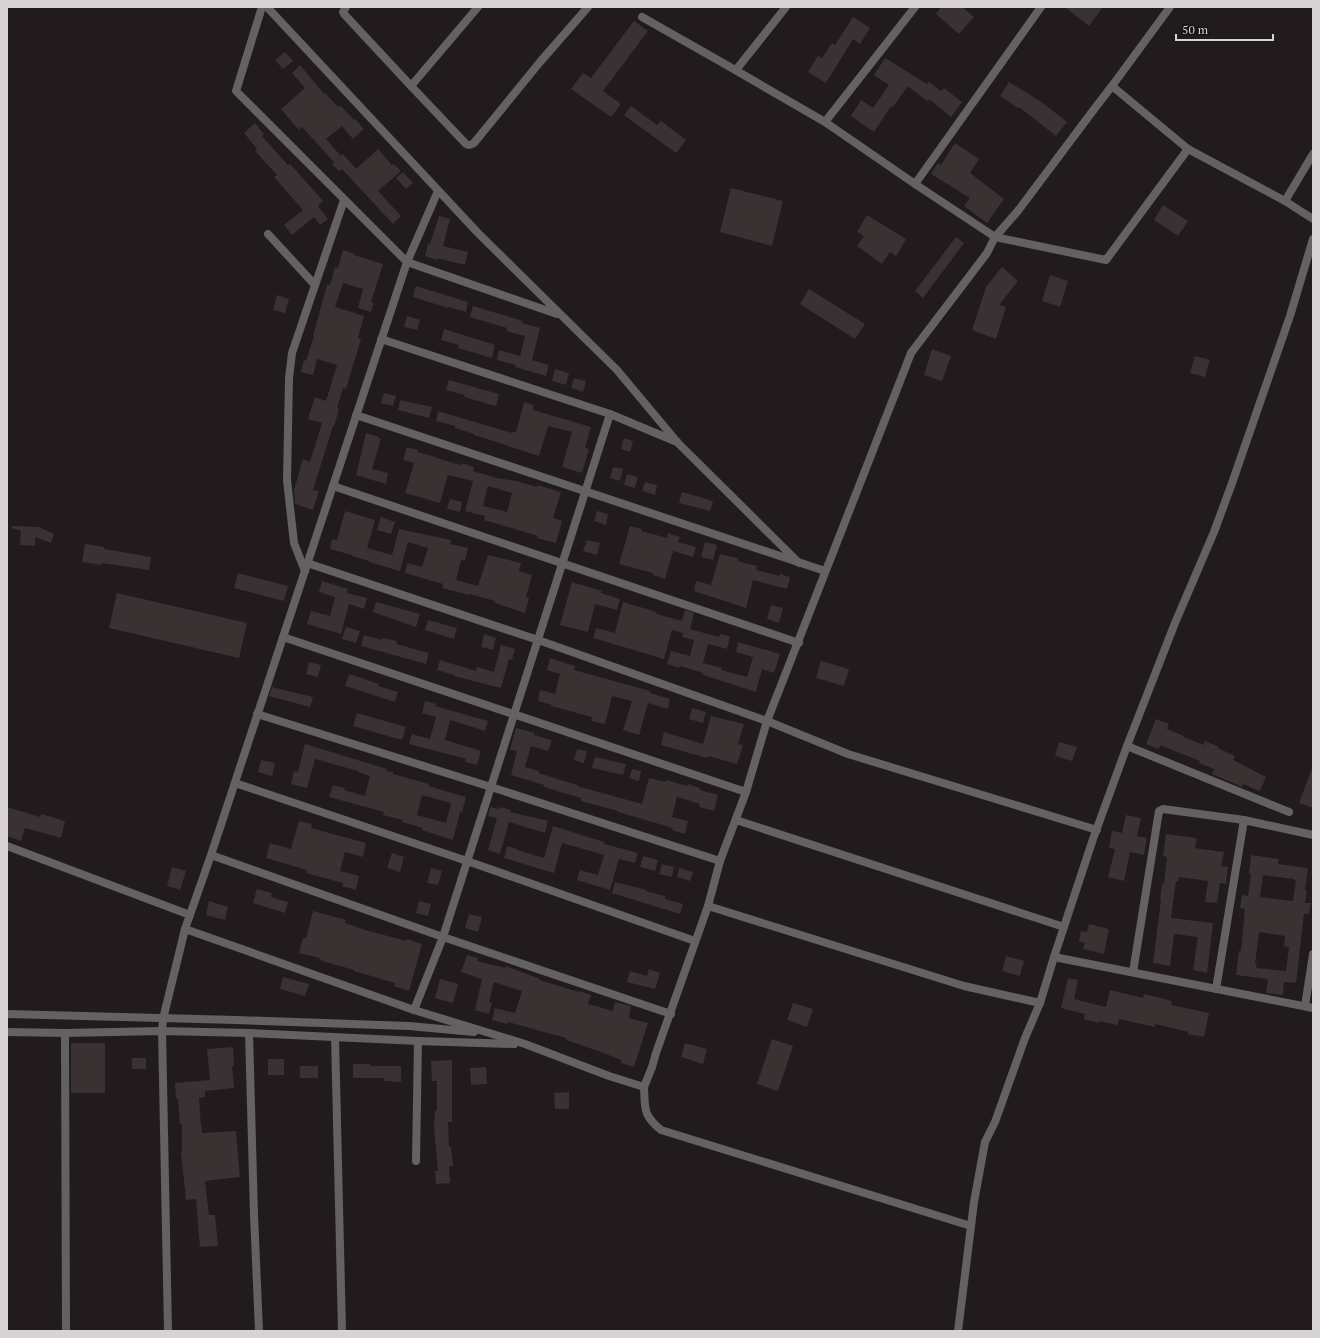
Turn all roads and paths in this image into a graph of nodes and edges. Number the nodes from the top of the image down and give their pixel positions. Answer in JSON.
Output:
{"nodes":[{"id":1,"x":262,"y":7,"type":"edge"},
{"id":2,"x":267,"y":7,"type":"edge"},
{"id":3,"x":346,"y":7,"type":"edge"},
{"id":4,"x":478,"y":7,"type":"edge"},
{"id":5,"x":588,"y":7,"type":"edge"},
{"id":6,"x":786,"y":7,"type":"edge"},
{"id":7,"x":915,"y":7,"type":"edge"},
{"id":8,"x":1041,"y":7,"type":"edge"},
{"id":9,"x":1170,"y":7,"type":"edge"},
{"id":10,"x":642,"y":17,"type":"dead end"},
{"id":11,"x":736,"y":70,"type":"junction"},
{"id":12,"x":411,"y":86,"type":"junction"},
{"id":13,"x":1112,"y":86,"type":"junction"},
{"id":14,"x":825,"y":122,"type":"junction"},
{"id":15,"x":1188,"y":149,"type":"junction"},
{"id":16,"x":1313,"y":154,"type":"edge"},
{"id":17,"x":915,"y":184,"type":"junction"},
{"id":18,"x":438,"y":190,"type":"junction"},
{"id":19,"x":344,"y":200,"type":"junction"},
{"id":20,"x":1285,"y":201,"type":"junction"},
{"id":21,"x":1313,"y":219,"type":"edge"},
{"id":22,"x":268,"y":234,"type":"dead end"},
{"id":23,"x":995,"y":237,"type":"junction"},
{"id":24,"x":1313,"y":239,"type":"edge"},
{"id":25,"x":407,"y":262,"type":"junction"},
{"id":26,"x":315,"y":285,"type":"junction"},
{"id":27,"x":561,"y":315,"type":"junction"},
{"id":28,"x":382,"y":339,"type":"junction"},
{"id":29,"x":610,"y":414,"type":"junction"},
{"id":30,"x":356,"y":415,"type":"junction"},
{"id":31,"x":678,"y":443,"type":"junction"},
{"id":32,"x":333,"y":486,"type":"junction"},
{"id":33,"x":586,"y":491,"type":"junction"},
{"id":34,"x":308,"y":563,"type":"junction"},
{"id":35,"x":563,"y":563,"type":"junction"},
{"id":36,"x":799,"y":563,"type":"junction"},
{"id":37,"x":305,"y":572,"type":"junction"},
{"id":38,"x":825,"y":572,"type":"junction"},
{"id":39,"x":283,"y":637,"type":"junction"},
{"id":40,"x":538,"y":640,"type":"junction"},
{"id":41,"x":799,"y":643,"type":"junction"},
{"id":42,"x":257,"y":714,"type":"junction"},
{"id":43,"x":514,"y":714,"type":"junction"},
{"id":44,"x":767,"y":721,"type":"junction"},
{"id":45,"x":1127,"y":746,"type":"junction"},
{"id":46,"x":234,"y":784,"type":"junction"},
{"id":47,"x":491,"y":787,"type":"junction"},
{"id":48,"x":746,"y":792,"type":"junction"},
{"id":49,"x":1289,"y":812,"type":"dead end"},
{"id":50,"x":736,"y":820,"type":"junction"},
{"id":51,"x":1244,"y":820,"type":"junction"},
{"id":52,"x":1096,"y":830,"type":"junction"},
{"id":53,"x":1313,"y":835,"type":"edge"},
{"id":54,"x":7,"y":846,"type":"edge"},
{"id":55,"x":211,"y":856,"type":"junction"},
{"id":56,"x":467,"y":861,"type":"junction"},
{"id":57,"x":720,"y":861,"type":"junction"},
{"id":58,"x":708,"y":906,"type":"junction"},
{"id":59,"x":190,"y":915,"type":"junction"},
{"id":60,"x":1064,"y":926,"type":"junction"},
{"id":61,"x":185,"y":929,"type":"junction"},
{"id":62,"x":443,"y":937,"type":"junction"},
{"id":63,"x":694,"y":941,"type":"junction"},
{"id":64,"x":1313,"y":954,"type":"edge"},
{"id":65,"x":1054,"y":957,"type":"junction"},
{"id":66,"x":1133,"y":972,"type":"junction"},
{"id":67,"x":1216,"y":989,"type":"junction"},
{"id":68,"x":1040,"y":1003,"type":"junction"},
{"id":69,"x":1309,"y":1007,"type":"edge"},
{"id":70,"x":414,"y":1010,"type":"junction"},
{"id":71,"x":7,"y":1014,"type":"edge"},
{"id":72,"x":671,"y":1014,"type":"junction"},
{"id":73,"x":163,"y":1019,"type":"junction"},
{"id":74,"x":162,"y":1031,"type":"junction"},
{"id":75,"x":7,"y":1032,"type":"edge"},
{"id":76,"x":65,"y":1033,"type":"junction"},
{"id":77,"x":249,"y":1033,"type":"junction"},
{"id":78,"x":490,"y":1034,"type":"junction"},
{"id":79,"x":335,"y":1037,"type":"junction"},
{"id":80,"x":418,"y":1041,"type":"junction"},
{"id":81,"x":524,"y":1044,"type":"junction"},
{"id":82,"x":644,"y":1087,"type":"junction"},
{"id":83,"x":416,"y":1161,"type":"dead end"},
{"id":84,"x":971,"y":1226,"type":"junction"},
{"id":85,"x":66,"y":1331,"type":"edge"},
{"id":86,"x":168,"y":1331,"type":"edge"},
{"id":87,"x":259,"y":1331,"type":"edge"},
{"id":88,"x":342,"y":1331,"type":"edge"},
{"id":89,"x":958,"y":1331,"type":"edge"}],
"edges":[{"from":1,"to":19,"type":"street"},
{"from":2,"to":18,"type":"street"},
{"from":3,"to":12,"type":"street"},
{"from":4,"to":12,"type":"street"},
{"from":5,"to":12,"type":"street"},
{"from":6,"to":11,"type":"street"},
{"from":7,"to":14,"type":"street"},
{"from":8,"to":17,"type":"street"},
{"from":9,"to":13,"type":"street"},
{"from":10,"to":11,"type":"street"},
{"from":11,"to":14,"type":"street"},
{"from":13,"to":15,"type":"street"},
{"from":13,"to":23,"type":"street"},
{"from":14,"to":17,"type":"street"},
{"from":15,"to":20,"type":"street"},
{"from":15,"to":23,"type":"street"},
{"from":16,"to":20,"type":"street"},
{"from":17,"to":23,"type":"street"},
{"from":18,"to":25,"type":"street"},
{"from":18,"to":27,"type":"street"},
{"from":19,"to":25,"type":"street"},
{"from":19,"to":26,"type":"street"},
{"from":20,"to":21,"type":"street"},
{"from":22,"to":26,"type":"street"},
{"from":23,"to":38,"type":"street"},
{"from":24,"to":45,"type":"street"},
{"from":25,"to":27,"type":"street"},
{"from":25,"to":28,"type":"street"},
{"from":26,"to":37,"type":"street"},
{"from":27,"to":31,"type":"street"},
{"from":28,"to":29,"type":"street"},
{"from":28,"to":30,"type":"street"},
{"from":29,"to":31,"type":"street"},
{"from":29,"to":33,"type":"street"},
{"from":30,"to":32,"type":"street"},
{"from":30,"to":33,"type":"street"},
{"from":31,"to":36,"type":"street"},
{"from":32,"to":34,"type":"street"},
{"from":32,"to":35,"type":"street"},
{"from":33,"to":35,"type":"street"},
{"from":33,"to":36,"type":"street"},
{"from":34,"to":37,"type":"street"},
{"from":34,"to":40,"type":"street"},
{"from":35,"to":40,"type":"street"},
{"from":35,"to":41,"type":"street"},
{"from":36,"to":38,"type":"street"},
{"from":37,"to":39,"type":"street"},
{"from":38,"to":41,"type":"street"},
{"from":39,"to":42,"type":"street"},
{"from":39,"to":43,"type":"street"},
{"from":40,"to":43,"type":"street"},
{"from":40,"to":44,"type":"street"},
{"from":41,"to":44,"type":"street"},
{"from":42,"to":46,"type":"street"},
{"from":42,"to":47,"type":"street"},
{"from":43,"to":47,"type":"street"},
{"from":43,"to":48,"type":"street"},
{"from":44,"to":48,"type":"street"},
{"from":44,"to":52,"type":"street"},
{"from":45,"to":49,"type":"street"},
{"from":45,"to":52,"type":"street"},
{"from":46,"to":55,"type":"street"},
{"from":46,"to":56,"type":"street"},
{"from":47,"to":56,"type":"street"},
{"from":47,"to":57,"type":"street"},
{"from":48,"to":50,"type":"street"},
{"from":50,"to":57,"type":"street"},
{"from":50,"to":60,"type":"street"},
{"from":51,"to":53,"type":"street"},
{"from":51,"to":66,"type":"street"},
{"from":51,"to":67,"type":"street"},
{"from":52,"to":60,"type":"street"},
{"from":54,"to":59,"type":"street"},
{"from":55,"to":59,"type":"street"},
{"from":55,"to":62,"type":"street"},
{"from":56,"to":62,"type":"street"},
{"from":56,"to":63,"type":"street"},
{"from":57,"to":58,"type":"street"},
{"from":58,"to":63,"type":"street"},
{"from":58,"to":68,"type":"street"},
{"from":59,"to":61,"type":"street"},
{"from":60,"to":65,"type":"street"},
{"from":61,"to":70,"type":"street"},
{"from":61,"to":73,"type":"street"},
{"from":62,"to":70,"type":"street"},
{"from":62,"to":72,"type":"street"},
{"from":63,"to":72,"type":"street"},
{"from":64,"to":69,"type":"street"},
{"from":65,"to":66,"type":"street"},
{"from":65,"to":68,"type":"street"},
{"from":66,"to":67,"type":"street"},
{"from":67,"to":69,"type":"street"},
{"from":68,"to":84,"type":"street"},
{"from":70,"to":78,"type":"street"},
{"from":71,"to":73,"type":"street"},
{"from":72,"to":82,"type":"street"},
{"from":73,"to":74,"type":"street"},
{"from":73,"to":78,"type":"street"},
{"from":74,"to":76,"type":"street"},
{"from":74,"to":77,"type":"street"},
{"from":74,"to":86,"type":"street"},
{"from":75,"to":76,"type":"street"},
{"from":76,"to":85,"type":"street"},
{"from":77,"to":79,"type":"street"},
{"from":77,"to":87,"type":"street"},
{"from":78,"to":81,"type":"street"},
{"from":79,"to":80,"type":"street"},
{"from":79,"to":88,"type":"street"},
{"from":80,"to":81,"type":"street"},
{"from":80,"to":83,"type":"street"},
{"from":81,"to":82,"type":"street"},
{"from":82,"to":84,"type":"street"},
{"from":84,"to":89,"type":"street"}]}
